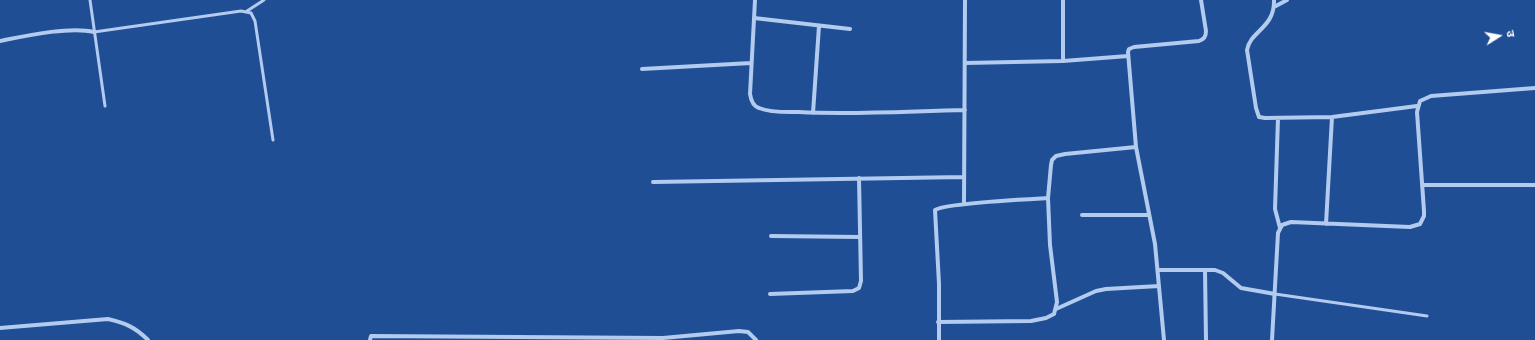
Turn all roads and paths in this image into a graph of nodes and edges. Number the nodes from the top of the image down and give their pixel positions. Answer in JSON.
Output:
{"nodes":[{"id":1,"x":90,"y":0,"type":"edge"},
{"id":2,"x":264,"y":0,"type":"edge"},
{"id":3,"x":755,"y":0,"type":"edge"},
{"id":4,"x":965,"y":0,"type":"edge"},
{"id":5,"x":1063,"y":0,"type":"edge"},
{"id":6,"x":1200,"y":0,"type":"edge"},
{"id":7,"x":1274,"y":0,"type":"edge"},
{"id":8,"x":1287,"y":0,"type":"edge"},
{"id":9,"x":1274,"y":7,"type":"junction"},
{"id":10,"x":247,"y":11,"type":"junction"},
{"id":11,"x":754,"y":18,"type":"junction"},
{"id":12,"x":820,"y":26,"type":"junction"},
{"id":13,"x":850,"y":29,"type":"dead end"},
{"id":14,"x":94,"y":32,"type":"junction"},
{"id":15,"x":0,"y":41,"type":"edge"},
{"id":16,"x":1128,"y":56,"type":"junction"},
{"id":17,"x":1063,"y":61,"type":"junction"},
{"id":18,"x":751,"y":63,"type":"junction"},
{"id":19,"x":965,"y":63,"type":"junction"},
{"id":20,"x":642,"y":69,"type":"dead end"},
{"id":21,"x":1535,"y":88,"type":"edge"},
{"id":22,"x":105,"y":106,"type":"dead end"},
{"id":23,"x":1417,"y":106,"type":"junction"},
{"id":24,"x":965,"y":110,"type":"junction"},
{"id":25,"x":813,"y":113,"type":"junction"},
{"id":26,"x":1332,"y":117,"type":"junction"},
{"id":27,"x":1278,"y":118,"type":"junction"},
{"id":28,"x":273,"y":140,"type":"dead end"},
{"id":29,"x":1136,"y":147,"type":"junction"},
{"id":30,"x":964,"y":177,"type":"junction"},
{"id":31,"x":859,"y":178,"type":"junction"},
{"id":32,"x":653,"y":182,"type":"dead end"},
{"id":33,"x":1422,"y":185,"type":"junction"},
{"id":34,"x":1535,"y":185,"type":"edge"},
{"id":35,"x":1048,"y":198,"type":"junction"},
{"id":36,"x":964,"y":204,"type":"junction"},
{"id":37,"x":1082,"y":215,"type":"dead end"},
{"id":38,"x":1149,"y":215,"type":"junction"},
{"id":39,"x":1326,"y":224,"type":"junction"},
{"id":40,"x":1280,"y":228,"type":"junction"},
{"id":41,"x":771,"y":236,"type":"dead end"},
{"id":42,"x":860,"y":237,"type":"junction"},
{"id":43,"x":1158,"y":270,"type":"junction"},
{"id":44,"x":1205,"y":270,"type":"junction"},
{"id":45,"x":1159,"y":286,"type":"junction"},
{"id":46,"x":770,"y":294,"type":"dead end"},
{"id":47,"x":1274,"y":294,"type":"junction"},
{"id":48,"x":1056,"y":309,"type":"junction"},
{"id":49,"x":1427,"y":316,"type":"dead end"},
{"id":50,"x":938,"y":322,"type":"junction"},
{"id":51,"x":0,"y":328,"type":"edge"},
{"id":52,"x":516,"y":338,"type":"edge"},
{"id":53,"x":663,"y":339,"type":"edge"},
{"id":54,"x":148,"y":340,"type":"edge"},
{"id":55,"x":370,"y":340,"type":"edge"},
{"id":56,"x":756,"y":340,"type":"edge"},
{"id":57,"x":939,"y":340,"type":"edge"},
{"id":58,"x":1164,"y":340,"type":"edge"},
{"id":59,"x":1206,"y":340,"type":"edge"},
{"id":60,"x":1272,"y":340,"type":"edge"}],
"edges":[{"from":1,"to":14,"type":"lane"},
{"from":2,"to":10,"type":"lane"},
{"from":3,"to":11,"type":"street"},
{"from":4,"to":19,"type":"street"},
{"from":5,"to":17,"type":"street"},
{"from":6,"to":16,"type":"street"},
{"from":7,"to":9,"type":"street"},
{"from":8,"to":9,"type":"street"},
{"from":9,"to":27,"type":"street"},
{"from":10,"to":14,"type":"lane"},
{"from":10,"to":28,"type":"lane"},
{"from":11,"to":12,"type":"street"},
{"from":11,"to":18,"type":"street"},
{"from":12,"to":13,"type":"street"},
{"from":12,"to":25,"type":"street"},
{"from":14,"to":15,"type":"street"},
{"from":14,"to":22,"type":"lane"},
{"from":16,"to":17,"type":"street"},
{"from":16,"to":29,"type":"street"},
{"from":17,"to":19,"type":"street"},
{"from":18,"to":20,"type":"street"},
{"from":18,"to":25,"type":"street"},
{"from":19,"to":24,"type":"street"},
{"from":21,"to":23,"type":"street"},
{"from":23,"to":26,"type":"street"},
{"from":23,"to":33,"type":"street"},
{"from":24,"to":25,"type":"street"},
{"from":24,"to":30,"type":"street"},
{"from":26,"to":27,"type":"street"},
{"from":26,"to":39,"type":"street"},
{"from":27,"to":40,"type":"street"},
{"from":29,"to":35,"type":"street"},
{"from":29,"to":38,"type":"street"},
{"from":30,"to":31,"type":"street"},
{"from":30,"to":36,"type":"street"},
{"from":31,"to":32,"type":"street"},
{"from":31,"to":42,"type":"street"},
{"from":33,"to":34,"type":"street"},
{"from":33,"to":39,"type":"street"},
{"from":35,"to":36,"type":"street"},
{"from":35,"to":48,"type":"street"},
{"from":36,"to":50,"type":"street"},
{"from":37,"to":38,"type":"street"},
{"from":38,"to":43,"type":"street"},
{"from":39,"to":40,"type":"street"},
{"from":40,"to":47,"type":"street"},
{"from":41,"to":42,"type":"street"},
{"from":42,"to":46,"type":"street"},
{"from":43,"to":44,"type":"street"},
{"from":43,"to":45,"type":"street"},
{"from":44,"to":47,"type":"street"},
{"from":44,"to":59,"type":"street"},
{"from":45,"to":48,"type":"street"},
{"from":45,"to":58,"type":"street"},
{"from":47,"to":49,"type":"lane"},
{"from":47,"to":60,"type":"street"},
{"from":48,"to":50,"type":"street"},
{"from":50,"to":57,"type":"street"},
{"from":51,"to":54,"type":"street"},
{"from":52,"to":53,"type":"street"},
{"from":52,"to":55,"type":"street"},
{"from":53,"to":56,"type":"street"}]}
